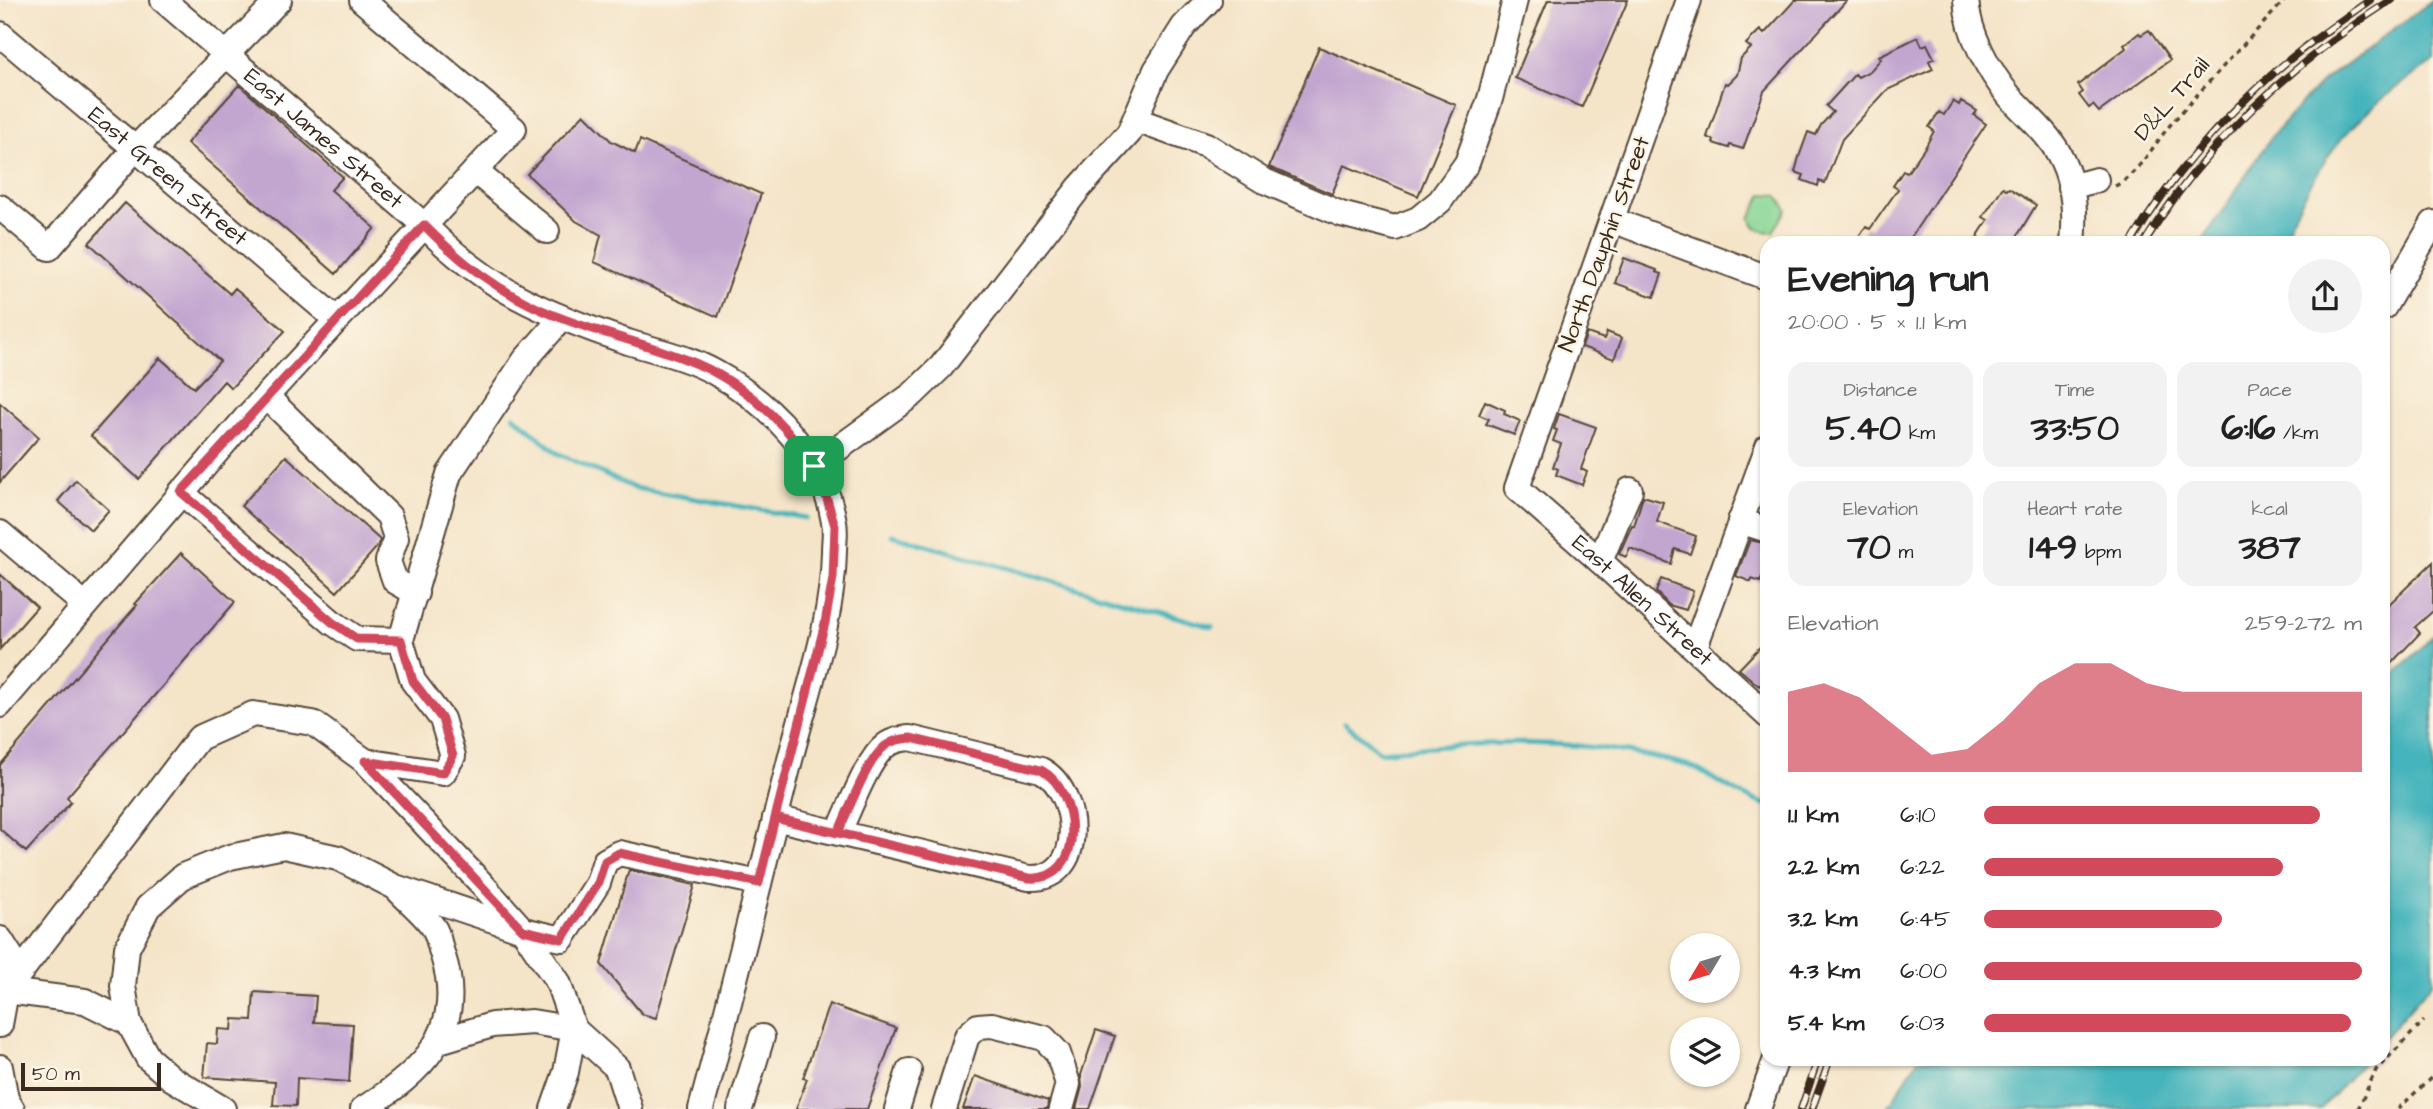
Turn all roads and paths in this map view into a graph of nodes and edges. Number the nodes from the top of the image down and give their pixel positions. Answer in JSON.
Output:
{"nodes":[{"id":1,"x":163,"y":0,"type":"edge"},
{"id":2,"x":279,"y":0,"type":"edge"},
{"id":3,"x":362,"y":0,"type":"edge"},
{"id":4,"x":1209,"y":0,"type":"edge"},
{"id":5,"x":1515,"y":0,"type":"edge"},
{"id":6,"x":1689,"y":0,"type":"edge"},
{"id":7,"x":1966,"y":0,"type":"edge"},
{"id":8,"x":2284,"y":0,"type":"edge"},
{"id":9,"x":0,"y":34,"type":"edge"},
{"id":10,"x":226,"y":55,"type":"junction"},
{"id":11,"x":1136,"y":120,"type":"junction"},
{"id":12,"x":135,"y":149,"type":"junction"},
{"id":13,"x":475,"y":171,"type":"junction"},
{"id":14,"x":2104,"y":184,"type":"joint"},
{"id":15,"x":2070,"y":187,"type":"junction"},
{"id":16,"x":0,"y":207,"type":"edge"},
{"id":17,"x":1612,"y":220,"type":"junction"},
{"id":18,"x":2433,"y":223,"type":"edge"},
{"id":19,"x":424,"y":225,"type":"junction"},
{"id":20,"x":547,"y":231,"type":"dead end"},
{"id":21,"x":2074,"y":236,"type":"edge"},
{"id":22,"x":1760,"y":275,"type":"edge"},
{"id":23,"x":2390,"y":297,"type":"edge"},
{"id":24,"x":562,"y":318,"type":"junction"},
{"id":25,"x":336,"y":319,"type":"junction"},
{"id":26,"x":266,"y":396,"type":"junction"},
{"id":27,"x":814,"y":466,"type":"junction"},
{"id":28,"x":1760,"y":467,"type":"edge"},
{"id":29,"x":1517,"y":488,"type":"joint"},
{"id":30,"x":1630,"y":490,"type":"dead end"},
{"id":31,"x":181,"y":492,"type":"junction"},
{"id":32,"x":1740,"y":521,"type":"junction"},
{"id":33,"x":1760,"y":527,"type":"edge"},
{"id":34,"x":0,"y":533,"type":"edge"},
{"id":35,"x":1600,"y":561,"type":"junction"},
{"id":36,"x":416,"y":593,"type":"junction"},
{"id":37,"x":85,"y":605,"type":"junction"},
{"id":38,"x":401,"y":640,"type":"junction"},
{"id":39,"x":1695,"y":647,"type":"junction"},
{"id":40,"x":0,"y":705,"type":"edge"},
{"id":41,"x":1760,"y":708,"type":"edge"},
{"id":42,"x":365,"y":761,"type":"junction"},
{"id":43,"x":775,"y":818,"type":"junction"},
{"id":44,"x":838,"y":833,"type":"junction"},
{"id":45,"x":759,"y":883,"type":"junction"},
{"id":46,"x":395,"y":887,"type":"junction"},
{"id":47,"x":523,"y":930,"type":"junction"},
{"id":48,"x":0,"y":939,"type":"edge"},
{"id":49,"x":3,"y":995,"type":"edge"},
{"id":50,"x":2424,"y":1021,"type":"dead end"},
{"id":51,"x":129,"y":1023,"type":"junction"},
{"id":52,"x":0,"y":1025,"type":"edge"},
{"id":53,"x":574,"y":1029,"type":"junction"},
{"id":54,"x":762,"y":1037,"type":"dead end"},
{"id":55,"x":439,"y":1041,"type":"junction"},
{"id":56,"x":2390,"y":1056,"type":"edge"},
{"id":57,"x":1773,"y":1066,"type":"edge"},
{"id":58,"x":2380,"y":1066,"type":"edge"},
{"id":59,"x":0,"y":1067,"type":"edge"},
{"id":60,"x":909,"y":1071,"type":"dead end"},
{"id":61,"x":2433,"y":1076,"type":"edge"},
{"id":62,"x":12,"y":1109,"type":"edge"},
{"id":63,"x":223,"y":1109,"type":"edge"},
{"id":64,"x":363,"y":1109,"type":"edge"},
{"id":65,"x":553,"y":1109,"type":"edge"},
{"id":66,"x":630,"y":1109,"type":"edge"},
{"id":67,"x":701,"y":1109,"type":"edge"},
{"id":68,"x":740,"y":1109,"type":"edge"},
{"id":69,"x":897,"y":1109,"type":"edge"},
{"id":70,"x":944,"y":1109,"type":"edge"},
{"id":71,"x":1061,"y":1109,"type":"edge"},
{"id":72,"x":1758,"y":1109,"type":"edge"},
{"id":73,"x":2358,"y":1109,"type":"edge"},
{"id":74,"x":2398,"y":1109,"type":"edge"}],
"edges":[{"from":1,"to":10,"type":"street","name":"East James Street"},
{"from":2,"to":10,"type":"street"},
{"from":3,"to":13,"type":"street"},
{"from":4,"to":11,"type":"street"},
{"from":5,"to":11,"type":"street"},
{"from":6,"to":17,"type":"street","name":"North Dauphin Street"},
{"from":7,"to":15,"type":"street"},
{"from":8,"to":14,"type":"path","name":"D&L Trail"},
{"from":9,"to":12,"type":"street","name":"East Green Street"},
{"from":10,"to":12,"type":"street"},
{"from":10,"to":19,"type":"street","name":"East James Street"},
{"from":11,"to":27,"type":"street"},
{"from":12,"to":16,"type":"street"},
{"from":12,"to":25,"type":"street","name":"East Green Street"},
{"from":13,"to":19,"type":"street"},
{"from":13,"to":20,"type":"street"},
{"from":14,"to":15,"type":"street"},
{"from":15,"to":21,"type":"street"},
{"from":17,"to":22,"type":"street"},
{"from":17,"to":29,"type":"street","name":"North Dauphin Street"},
{"from":18,"to":23,"type":"street"},
{"from":19,"to":24,"type":"street","name":"East James Street"},
{"from":19,"to":25,"type":"street"},
{"from":24,"to":27,"type":"street","name":"East James Street"},
{"from":24,"to":36,"type":"street"},
{"from":25,"to":26,"type":"street"},
{"from":26,"to":31,"type":"street"},
{"from":26,"to":36,"type":"street"},
{"from":27,"to":43,"type":"street","name":"East James Street"},
{"from":28,"to":32,"type":"street"},
{"from":29,"to":35,"type":"street","name":"East Allen Street"},
{"from":30,"to":35,"type":"street"},
{"from":31,"to":37,"type":"street"},
{"from":31,"to":38,"type":"street"},
{"from":32,"to":33,"type":"street"},
{"from":32,"to":39,"type":"street"},
{"from":34,"to":37,"type":"street"},
{"from":35,"to":39,"type":"street","name":"East Allen Street"},
{"from":36,"to":38,"type":"street"},
{"from":37,"to":40,"type":"street"},
{"from":38,"to":42,"type":"street"},
{"from":39,"to":41,"type":"street","name":"East Allen Street"},
{"from":42,"to":47,"type":"street"},
{"from":42,"to":49,"type":"street"},
{"from":43,"to":44,"type":"street"},
{"from":43,"to":45,"type":"street","name":"East James Street"},
{"from":44,"to":44,"type":"street"},
{"from":45,"to":47,"type":"street"},
{"from":45,"to":67,"type":"street","name":"East James Street"},
{"from":46,"to":47,"type":"street"},
{"from":46,"to":51,"type":"street"},
{"from":46,"to":55,"type":"street"},
{"from":47,"to":53,"type":"street"},
{"from":48,"to":49,"type":"street"},
{"from":49,"to":51,"type":"street"},
{"from":49,"to":52,"type":"street"},
{"from":50,"to":56,"type":"path"},
{"from":51,"to":63,"type":"street"},
{"from":53,"to":55,"type":"street"},
{"from":53,"to":65,"type":"street"},
{"from":53,"to":66,"type":"street"},
{"from":54,"to":68,"type":"street"},
{"from":55,"to":64,"type":"street"},
{"from":57,"to":72,"type":"street"},
{"from":58,"to":73,"type":"path"},
{"from":59,"to":62,"type":"street"},
{"from":60,"to":69,"type":"street"},
{"from":61,"to":74,"type":"path"},
{"from":70,"to":71,"type":"street"}]}
